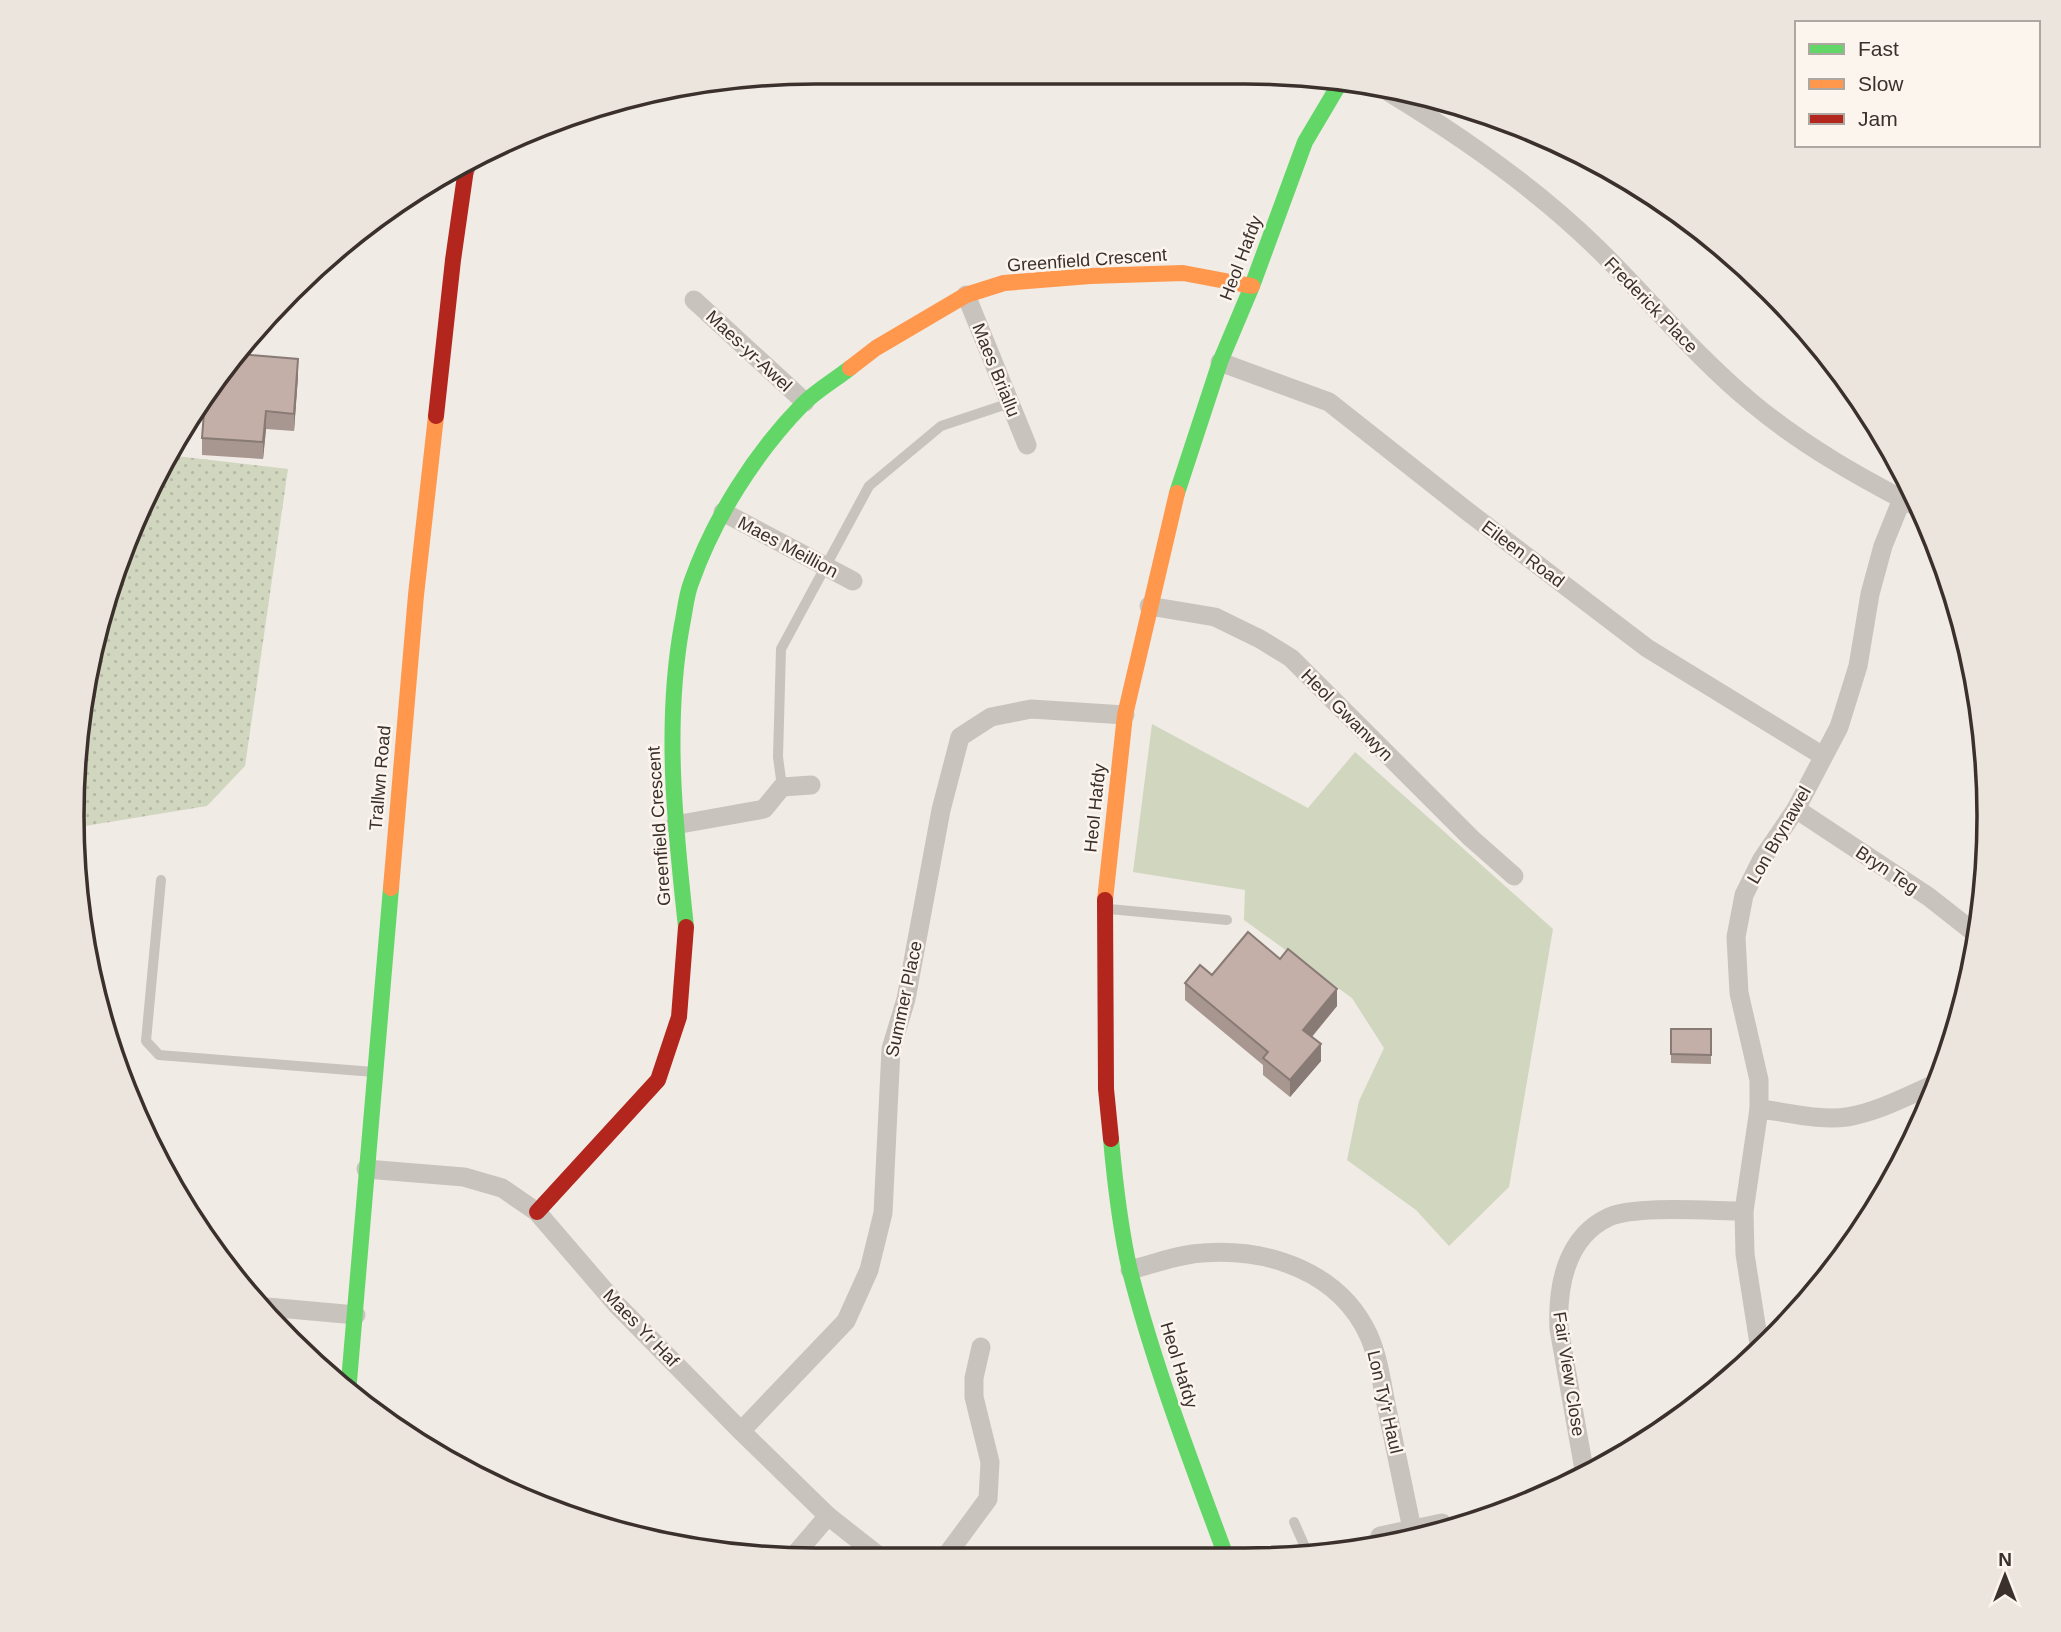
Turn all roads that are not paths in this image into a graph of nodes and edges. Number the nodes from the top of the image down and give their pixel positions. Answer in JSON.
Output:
{"nodes":[{"id":1,"x":1336,"y":90,"type":"edge"},
{"id":2,"x":1405,"y":102,"type":"edge"},
{"id":3,"x":468,"y":172,"type":"edge"},
{"id":4,"x":1252,"y":286,"type":"junction"},
{"id":5,"x":966,"y":295,"type":"junction"},
{"id":6,"x":694,"y":300,"type":"dead end"},
{"id":7,"x":1220,"y":362,"type":"junction"},
{"id":8,"x":805,"y":402,"type":"junction"},
{"id":9,"x":1010,"y":403,"type":"junction"},
{"id":10,"x":1027,"y":446,"type":"dead end"},
{"id":11,"x":1906,"y":502,"type":"edge"},
{"id":12,"x":1908,"y":507,"type":"edge"},
{"id":13,"x":723,"y":512,"type":"junction"},
{"id":14,"x":825,"y":567,"type":"junction"},
{"id":15,"x":853,"y":581,"type":"dead end"},
{"id":16,"x":1149,"y":606,"type":"junction"},
{"id":17,"x":1125,"y":715,"type":"junction"},
{"id":18,"x":1823,"y":756,"type":"junction"},
{"id":19,"x":811,"y":785,"type":"dead end"},
{"id":20,"x":782,"y":787,"type":"junction"},
{"id":21,"x":1796,"y":809,"type":"junction"},
{"id":22,"x":674,"y":825,"type":"junction"},
{"id":23,"x":1514,"y":876,"type":"dead end"},
{"id":24,"x":161,"y":880,"type":"dead end"},
{"id":25,"x":1105,"y":908,"type":"junction"},
{"id":26,"x":1227,"y":920,"type":"dead end"},
{"id":27,"x":1968,"y":928,"type":"edge"},
{"id":28,"x":374,"y":1072,"type":"junction"},
{"id":29,"x":1924,"y":1089,"type":"edge"},
{"id":30,"x":1759,"y":1109,"type":"junction"},
{"id":31,"x":366,"y":1169,"type":"junction"},
{"id":32,"x":1744,"y":1211,"type":"junction"},
{"id":33,"x":537,"y":1212,"type":"junction"},
{"id":34,"x":1130,"y":1270,"type":"junction"},
{"id":35,"x":274,"y":1308,"type":"edge"},
{"id":36,"x":356,"y":1315,"type":"junction"},
{"id":37,"x":1758,"y":1338,"type":"edge"},
{"id":38,"x":981,"y":1347,"type":"dead end"},
{"id":39,"x":349,"y":1380,"type":"edge"},
{"id":40,"x":741,"y":1431,"type":"junction"},
{"id":41,"x":1583,"y":1465,"type":"edge"},
{"id":42,"x":828,"y":1516,"type":"junction"},
{"id":43,"x":1294,"y":1522,"type":"dead end"},
{"id":44,"x":1412,"y":1528,"type":"edge"},
{"id":45,"x":1304,"y":1545,"type":"edge"},
{"id":46,"x":801,"y":1547,"type":"edge"},
{"id":47,"x":869,"y":1548,"type":"edge"},
{"id":48,"x":952,"y":1548,"type":"edge"},
{"id":49,"x":1223,"y":1548,"type":"edge"}],
"edges":[{"from":1,"to":4,"type":"street","name":"Heol Hafdy"},
{"from":2,"to":11,"type":"street","name":"Frederick Place"},
{"from":3,"to":28,"type":"street","name":"Trallwn Road"},
{"from":4,"to":5,"type":"street","name":"Greenfield Crescent"},
{"from":4,"to":7,"type":"street","name":"Heol Hafdy"},
{"from":5,"to":8,"type":"street","name":"Greenfield Crescent"},
{"from":5,"to":9,"type":"street","name":"Maes Briallu"},
{"from":6,"to":8,"type":"street","name":"Maes-yr-Awel"},
{"from":7,"to":16,"type":"street","name":"Heol Hafdy"},
{"from":7,"to":18,"type":"street","name":"Eileen Road"},
{"from":8,"to":13,"type":"street","name":"Greenfield Crescent"},
{"from":9,"to":10,"type":"street","name":"Maes Briallu"},
{"from":9,"to":14,"type":"lane"},
{"from":12,"to":18,"type":"street","name":"Lon Brynawel"},
{"from":13,"to":14,"type":"street","name":"Maes Meillion"},
{"from":13,"to":22,"type":"street","name":"Greenfield Crescent"},
{"from":14,"to":15,"type":"street","name":"Maes Meillion"},
{"from":14,"to":20,"type":"lane"},
{"from":16,"to":17,"type":"street","name":"Heol Hafdy"},
{"from":16,"to":23,"type":"street","name":"Heol Gwanwyn"},
{"from":17,"to":25,"type":"street","name":"Heol Hafdy"},
{"from":17,"to":40,"type":"street","name":"Summer Place"},
{"from":18,"to":21,"type":"street","name":"Lon Brynawel"},
{"from":19,"to":20,"type":"street"},
{"from":20,"to":22,"type":"street"},
{"from":21,"to":27,"type":"street","name":"Bryn Teg"},
{"from":21,"to":30,"type":"street","name":"Lon Brynawel"},
{"from":22,"to":33,"type":"street","name":"Greenfield Crescent"},
{"from":24,"to":28,"type":"lane"},
{"from":25,"to":26,"type":"lane"},
{"from":25,"to":34,"type":"street","name":"Heol Hafdy"},
{"from":28,"to":31,"type":"street","name":"Trallwn Road"},
{"from":29,"to":30,"type":"street"},
{"from":30,"to":32,"type":"street","name":"Lon Brynawel"},
{"from":31,"to":33,"type":"street","name":"Maes Yr Haf"},
{"from":31,"to":36,"type":"street","name":"Trallwn Road"},
{"from":32,"to":37,"type":"street","name":"Lon Brynawel"},
{"from":32,"to":41,"type":"street","name":"Fair View Close"},
{"from":33,"to":40,"type":"street","name":"Maes Yr Haf"},
{"from":34,"to":44,"type":"street","name":"Lon Ty'r Haul"},
{"from":34,"to":49,"type":"street","name":"Heol Hafdy"},
{"from":35,"to":36,"type":"street"},
{"from":36,"to":39,"type":"street","name":"Trallwn Road"},
{"from":38,"to":48,"type":"street"},
{"from":40,"to":42,"type":"street","name":"Maes Yr Haf"},
{"from":42,"to":46,"type":"street"},
{"from":42,"to":47,"type":"street","name":"Maes Yr Haf"},
{"from":43,"to":45,"type":"lane"}]}
